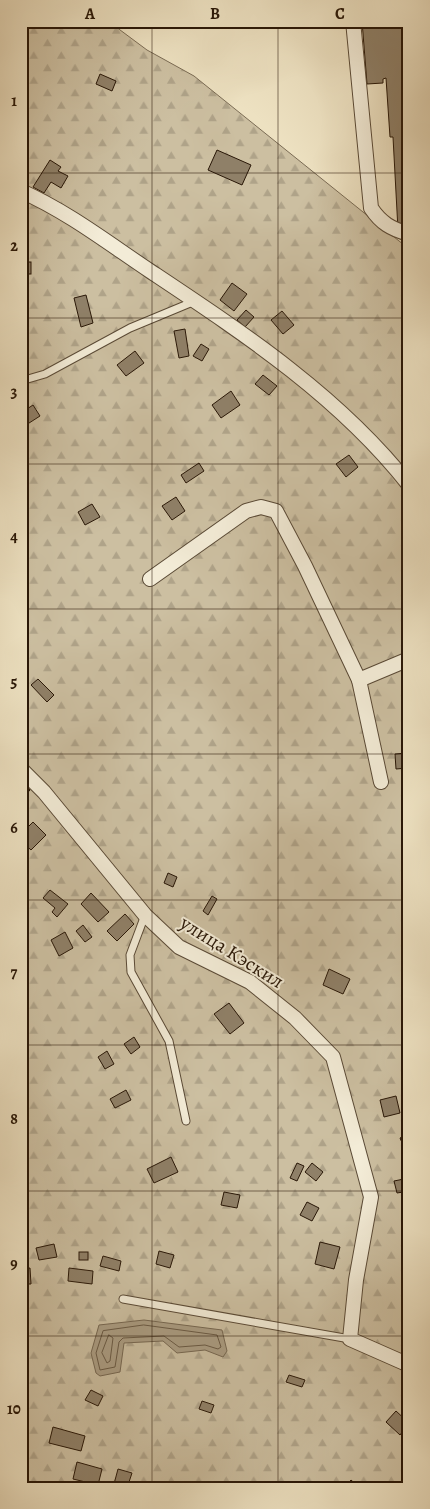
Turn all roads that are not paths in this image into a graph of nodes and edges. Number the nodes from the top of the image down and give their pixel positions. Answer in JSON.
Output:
{"nodes":[{"id":1,"x":353,"y":21,"type":"edge"},
{"id":2,"x":21,"y":191,"type":"edge"},
{"id":3,"x":409,"y":234,"type":"edge"},
{"id":4,"x":195,"y":301,"type":"junction"},
{"id":5,"x":21,"y":380,"type":"edge"},
{"id":6,"x":409,"y":485,"type":"edge"},
{"id":7,"x":150,"y":579,"type":"dead end"},
{"id":8,"x":409,"y":659,"type":"edge"},
{"id":9,"x":359,"y":680,"type":"junction"},
{"id":10,"x":21,"y":769,"type":"edge"},
{"id":11,"x":381,"y":782,"type":"dead end"},
{"id":12,"x":145,"y":915,"type":"junction"},
{"id":13,"x":186,"y":1121,"type":"dead end"},
{"id":14,"x":123,"y":1299,"type":"dead end"},
{"id":15,"x":350,"y":1339,"type":"junction"},
{"id":16,"x":409,"y":1365,"type":"edge"}],
"edges":[{"from":1,"to":3,"type":"street"},
{"from":2,"to":4,"type":"street"},
{"from":4,"to":5,"type":"lane"},
{"from":4,"to":6,"type":"street"},
{"from":7,"to":9,"type":"street"},
{"from":8,"to":9,"type":"street"},
{"from":9,"to":11,"type":"street"},
{"from":10,"to":12,"type":"street","name":"улица Кэскил"},
{"from":12,"to":13,"type":"lane"},
{"from":12,"to":15,"type":"street","name":"улица Кэскил"},
{"from":14,"to":15,"type":"lane"},
{"from":15,"to":16,"type":"street"}]}
